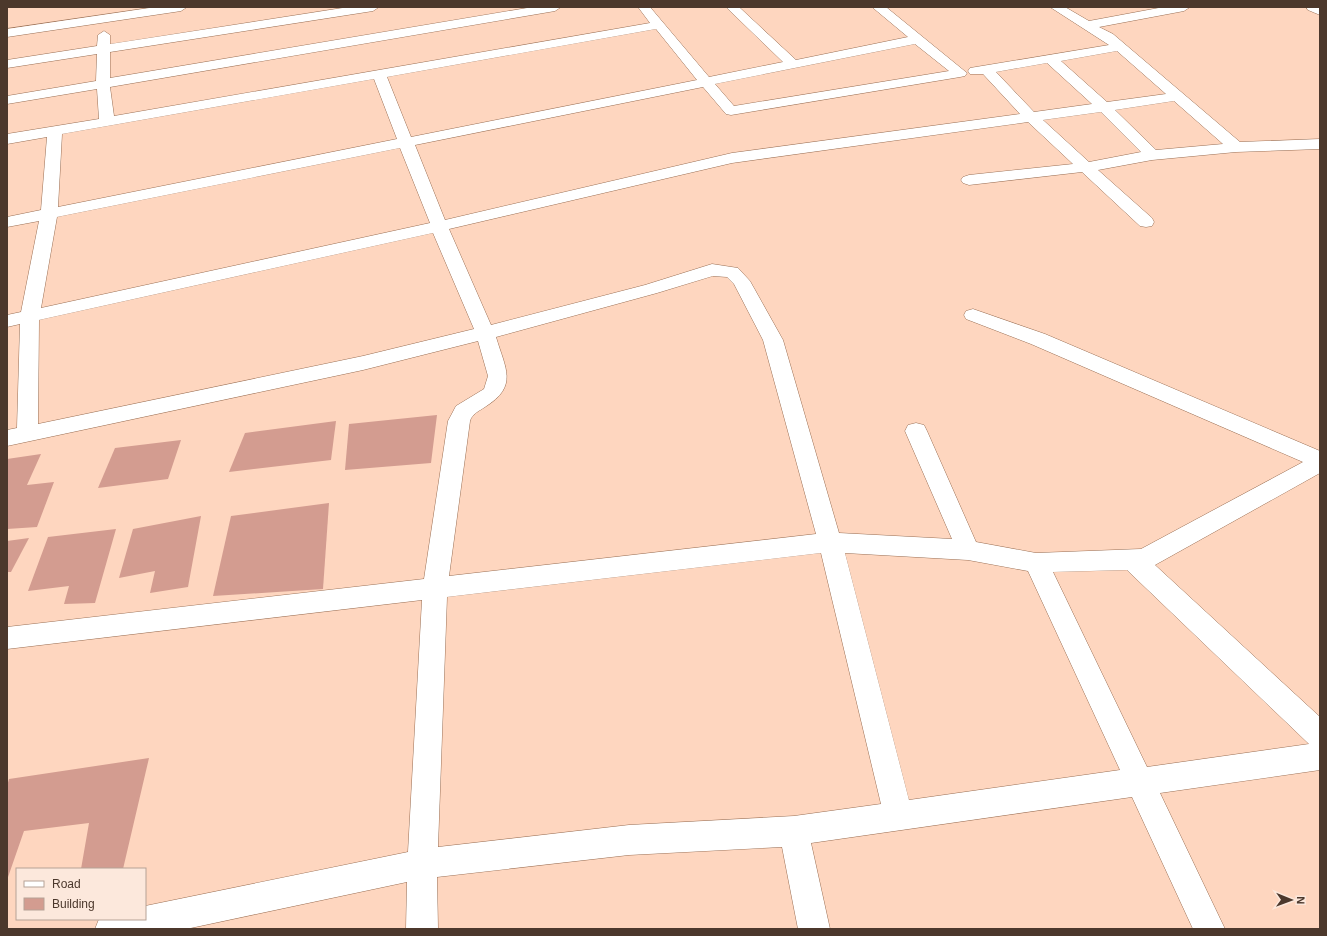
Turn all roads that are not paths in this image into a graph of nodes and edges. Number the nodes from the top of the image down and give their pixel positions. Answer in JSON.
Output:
{"nodes":[{"id":1,"x":181,"y":7,"type":"edge"},
{"id":2,"x":374,"y":7,"type":"edge"},
{"id":3,"x":555,"y":7,"type":"edge"},
{"id":4,"x":644,"y":7,"type":"edge"},
{"id":5,"x":732,"y":7,"type":"edge"},
{"id":6,"x":878,"y":7,"type":"edge"},
{"id":7,"x":1056,"y":7,"type":"edge"},
{"id":8,"x":1184,"y":7,"type":"edge"},
{"id":9,"x":1312,"y":7,"type":"edge"},
{"id":10,"x":1320,"y":12,"type":"edge"},
{"id":11,"x":104,"y":13,"type":"edge"},
{"id":12,"x":659,"y":25,"type":"junction"},
{"id":13,"x":1088,"y":25,"type":"junction"},
{"id":14,"x":7,"y":33,"type":"edge"},
{"id":15,"x":919,"y":39,"type":"junction"},
{"id":16,"x":1120,"y":47,"type":"junction"},
{"id":17,"x":104,"y":49,"type":"junction"},
{"id":18,"x":1052,"y":60,"type":"junction"},
{"id":19,"x":7,"y":64,"type":"edge"},
{"id":20,"x":793,"y":64,"type":"junction"},
{"id":21,"x":986,"y":69,"type":"junction"},
{"id":22,"x":960,"y":73,"type":"junction"},
{"id":23,"x":379,"y":74,"type":"junction"},
{"id":24,"x":706,"y":82,"type":"junction"},
{"id":25,"x":103,"y":84,"type":"junction"},
{"id":26,"x":1176,"y":97,"type":"junction"},
{"id":27,"x":7,"y":100,"type":"edge"},
{"id":28,"x":1104,"y":107,"type":"junction"},
{"id":29,"x":1031,"y":117,"type":"junction"},
{"id":30,"x":107,"y":121,"type":"junction"},
{"id":31,"x":55,"y":131,"type":"junction"},
{"id":32,"x":7,"y":139,"type":"edge"},
{"id":33,"x":406,"y":142,"type":"junction"},
{"id":34,"x":1320,"y":144,"type":"edge"},
{"id":35,"x":1236,"y":147,"type":"junction"},
{"id":36,"x":1152,"y":156,"type":"junction"},
{"id":37,"x":1086,"y":167,"type":"junction"},
{"id":38,"x":969,"y":180,"type":"dead end"},
{"id":39,"x":50,"y":214,"type":"junction"},
{"id":40,"x":7,"y":222,"type":"edge"},
{"id":41,"x":1146,"y":222,"type":"dead end"},
{"id":42,"x":439,"y":226,"type":"junction"},
{"id":43,"x":973,"y":315,"type":"dead end"},
{"id":44,"x":30,"y":316,"type":"junction"},
{"id":45,"x":7,"y":321,"type":"edge"},
{"id":46,"x":485,"y":333,"type":"junction"},
{"id":47,"x":916,"y":431,"type":"dead end"},
{"id":48,"x":27,"y":434,"type":"junction"},
{"id":49,"x":7,"y":438,"type":"edge"},
{"id":50,"x":1320,"y":461,"type":"edge"},
{"id":51,"x":830,"y":542,"type":"junction"},
{"id":52,"x":968,"y":550,"type":"junction"},
{"id":53,"x":1132,"y":559,"type":"junction"},
{"id":54,"x":1036,"y":563,"type":"junction"},
{"id":55,"x":435,"y":588,"type":"junction"},
{"id":56,"x":7,"y":638,"type":"edge"},
{"id":57,"x":1320,"y":735,"type":"edge"},
{"id":58,"x":1320,"y":756,"type":"edge"},
{"id":59,"x":1139,"y":781,"type":"junction"},
{"id":60,"x":899,"y":817,"type":"junction"},
{"id":61,"x":794,"y":831,"type":"junction"},
{"id":62,"x":422,"y":864,"type":"junction"},
{"id":63,"x":111,"y":929,"type":"edge"},
{"id":64,"x":422,"y":929,"type":"edge"},
{"id":65,"x":814,"y":929,"type":"edge"},
{"id":66,"x":1209,"y":929,"type":"edge"}],
"edges":[{"from":1,"to":11,"type":"street"},
{"from":2,"to":17,"type":"street"},
{"from":3,"to":25,"type":"street"},
{"from":4,"to":12,"type":"street"},
{"from":5,"to":20,"type":"street"},
{"from":6,"to":15,"type":"street"},
{"from":7,"to":13,"type":"street"},
{"from":8,"to":13,"type":"street"},
{"from":9,"to":10,"type":"street"},
{"from":11,"to":14,"type":"street"},
{"from":11,"to":17,"type":"street"},
{"from":12,"to":23,"type":"street"},
{"from":12,"to":24,"type":"street"},
{"from":13,"to":16,"type":"street"},
{"from":15,"to":20,"type":"street"},
{"from":15,"to":22,"type":"street"},
{"from":16,"to":18,"type":"street"},
{"from":16,"to":26,"type":"street"},
{"from":17,"to":19,"type":"street"},
{"from":17,"to":25,"type":"street"},
{"from":18,"to":21,"type":"street"},
{"from":18,"to":28,"type":"street"},
{"from":20,"to":24,"type":"street"},
{"from":21,"to":22,"type":"street"},
{"from":21,"to":29,"type":"street"},
{"from":22,"to":24,"type":"street"},
{"from":23,"to":30,"type":"street"},
{"from":23,"to":33,"type":"street"},
{"from":24,"to":33,"type":"street"},
{"from":25,"to":27,"type":"street"},
{"from":25,"to":30,"type":"street"},
{"from":26,"to":28,"type":"street"},
{"from":26,"to":35,"type":"street"},
{"from":28,"to":29,"type":"street"},
{"from":28,"to":36,"type":"street"},
{"from":29,"to":37,"type":"street"},
{"from":29,"to":42,"type":"street"},
{"from":30,"to":31,"type":"street"},
{"from":31,"to":32,"type":"street"},
{"from":31,"to":39,"type":"street"},
{"from":33,"to":39,"type":"street"},
{"from":33,"to":42,"type":"street"},
{"from":34,"to":35,"type":"street"},
{"from":35,"to":36,"type":"street"},
{"from":36,"to":37,"type":"street"},
{"from":37,"to":38,"type":"street"},
{"from":37,"to":41,"type":"street"},
{"from":39,"to":40,"type":"street"},
{"from":39,"to":44,"type":"street"},
{"from":42,"to":44,"type":"street"},
{"from":42,"to":46,"type":"street"},
{"from":43,"to":50,"type":"street"},
{"from":44,"to":45,"type":"street"},
{"from":44,"to":48,"type":"street"},
{"from":46,"to":48,"type":"street"},
{"from":46,"to":51,"type":"street"},
{"from":46,"to":55,"type":"street"},
{"from":47,"to":52,"type":"street"},
{"from":48,"to":49,"type":"street"},
{"from":50,"to":53,"type":"street"},
{"from":51,"to":52,"type":"street"},
{"from":51,"to":55,"type":"street"},
{"from":51,"to":60,"type":"street"},
{"from":52,"to":54,"type":"street"},
{"from":53,"to":54,"type":"street"},
{"from":53,"to":57,"type":"street"},
{"from":54,"to":59,"type":"street"},
{"from":55,"to":56,"type":"street"},
{"from":55,"to":62,"type":"street"},
{"from":58,"to":59,"type":"street"},
{"from":59,"to":60,"type":"street"},
{"from":59,"to":66,"type":"street"},
{"from":60,"to":61,"type":"street"},
{"from":61,"to":62,"type":"street"},
{"from":61,"to":65,"type":"street"},
{"from":62,"to":63,"type":"street"},
{"from":62,"to":64,"type":"street"}]}
